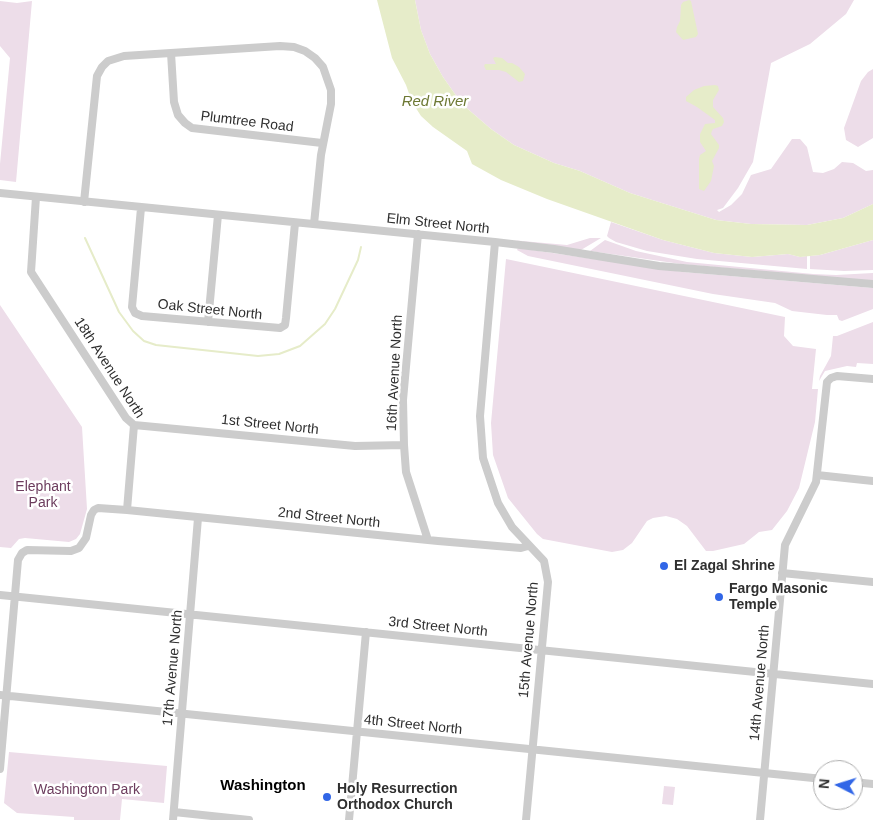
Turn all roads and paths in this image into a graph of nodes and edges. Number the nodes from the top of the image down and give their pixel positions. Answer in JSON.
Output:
{"nodes":[{"id":1,"x":171,"y":53,"type":"junction"},
{"id":2,"x":322,"y":143,"type":"junction"},
{"id":3,"x":0,"y":193,"type":"edge"},
{"id":4,"x":36,"y":198,"type":"junction"},
{"id":5,"x":84,"y":202,"type":"junction"},
{"id":6,"x":141,"y":208,"type":"junction"},
{"id":7,"x":218,"y":216,"type":"junction"},
{"id":8,"x":295,"y":223,"type":"junction"},
{"id":9,"x":314,"y":224,"type":"junction"},
{"id":10,"x":418,"y":234,"type":"junction"},
{"id":11,"x":495,"y":242,"type":"junction"},
{"id":12,"x":873,"y":284,"type":"edge"},
{"id":13,"x":208,"y":322,"type":"junction"},
{"id":14,"x":873,"y":379,"type":"edge"},
{"id":15,"x":134,"y":425,"type":"junction"},
{"id":16,"x":404,"y":445,"type":"junction"},
{"id":17,"x":817,"y":475,"type":"junction"},
{"id":18,"x":873,"y":481,"type":"edge"},
{"id":19,"x":127,"y":510,"type":"junction"},
{"id":20,"x":198,"y":518,"type":"junction"},
{"id":21,"x":428,"y":540,"type":"junction"},
{"id":22,"x":528,"y":546,"type":"junction"},
{"id":23,"x":782,"y":573,"type":"junction"},
{"id":24,"x":873,"y":582,"type":"edge"},
{"id":25,"x":0,"y":594,"type":"edge"},
{"id":26,"x":16,"y":596,"type":"junction"},
{"id":27,"x":190,"y":614,"type":"junction"},
{"id":28,"x":366,"y":632,"type":"junction"},
{"id":29,"x":541,"y":650,"type":"junction"},
{"id":30,"x":773,"y":674,"type":"junction"},
{"id":31,"x":873,"y":684,"type":"edge"},
{"id":32,"x":3,"y":695,"type":"edge"},
{"id":33,"x":182,"y":713,"type":"junction"},
{"id":34,"x":357,"y":731,"type":"junction"},
{"id":35,"x":532,"y":749,"type":"junction"},
{"id":36,"x":0,"y":769,"type":"edge"},
{"id":37,"x":764,"y":773,"type":"junction"},
{"id":38,"x":813,"y":778,"type":"edge"},
{"id":39,"x":173,"y":816,"type":"edge"},
{"id":40,"x":249,"y":820,"type":"edge"},
{"id":41,"x":349,"y":820,"type":"edge"},
{"id":42,"x":526,"y":820,"type":"edge"},
{"id":43,"x":760,"y":820,"type":"edge"}],
"edges":[{"from":1,"to":2,"type":"street","name":"Plumtree Road"},
{"from":1,"to":2,"type":"street"},
{"from":1,"to":5,"type":"street"},
{"from":2,"to":9,"type":"street"},
{"from":3,"to":4,"type":"street","name":"Elm Street North"},
{"from":4,"to":5,"type":"street","name":"Elm Street North"},
{"from":4,"to":15,"type":"street","name":"18th Avenue North"},
{"from":5,"to":6,"type":"street","name":"Elm Street North"},
{"from":6,"to":7,"type":"street","name":"Elm Street North"},
{"from":6,"to":13,"type":"street","name":"Oak Street North"},
{"from":7,"to":8,"type":"street","name":"Elm Street North"},
{"from":7,"to":13,"type":"street"},
{"from":8,"to":9,"type":"street","name":"Elm Street North"},
{"from":8,"to":13,"type":"street","name":"Oak Street North"},
{"from":9,"to":10,"type":"street","name":"Elm Street North"},
{"from":10,"to":11,"type":"street","name":"Elm Street North"},
{"from":10,"to":16,"type":"street","name":"16th Avenue North"},
{"from":11,"to":12,"type":"street","name":"Elm Street North"},
{"from":11,"to":22,"type":"street","name":"15th Avenue North"},
{"from":14,"to":17,"type":"street","name":"14th Avenue North"},
{"from":15,"to":16,"type":"street","name":"1st Street North"},
{"from":15,"to":19,"type":"street","name":"18th Avenue North"},
{"from":16,"to":21,"type":"street","name":"16th Avenue North"},
{"from":17,"to":18,"type":"street"},
{"from":17,"to":23,"type":"street","name":"14th Avenue North"},
{"from":19,"to":20,"type":"street","name":"2nd Street North"},
{"from":19,"to":26,"type":"street"},
{"from":20,"to":21,"type":"street","name":"2nd Street North"},
{"from":20,"to":27,"type":"street","name":"17th Avenue North"},
{"from":21,"to":22,"type":"street","name":"2nd Street North"},
{"from":22,"to":29,"type":"street","name":"15th Avenue North"},
{"from":23,"to":24,"type":"street"},
{"from":23,"to":30,"type":"street","name":"14th Avenue North"},
{"from":25,"to":26,"type":"street","name":"3rd Street North"},
{"from":26,"to":27,"type":"street","name":"3rd Street North"},
{"from":26,"to":32,"type":"street"},
{"from":27,"to":28,"type":"street","name":"3rd Street North"},
{"from":27,"to":33,"type":"street","name":"17th Avenue North"},
{"from":28,"to":29,"type":"street","name":"3rd Street North"},
{"from":28,"to":34,"type":"street"},
{"from":29,"to":30,"type":"street","name":"3rd Street North"},
{"from":29,"to":35,"type":"street","name":"15th Avenue North"},
{"from":30,"to":31,"type":"street","name":"3rd Street North"},
{"from":30,"to":37,"type":"street","name":"14th Avenue North"},
{"from":32,"to":33,"type":"street","name":"4th Street North"},
{"from":32,"to":36,"type":"street"},
{"from":33,"to":34,"type":"street","name":"4th Street North"},
{"from":33,"to":39,"type":"street","name":"17th Avenue North"},
{"from":34,"to":35,"type":"street","name":"4th Street North"},
{"from":34,"to":41,"type":"street"},
{"from":35,"to":37,"type":"street","name":"4th Street North"},
{"from":35,"to":42,"type":"street","name":"15th Avenue North"},
{"from":37,"to":38,"type":"street","name":"4th Street North"},
{"from":37,"to":43,"type":"street","name":"14th Avenue North"},
{"from":39,"to":40,"type":"street"}]}
